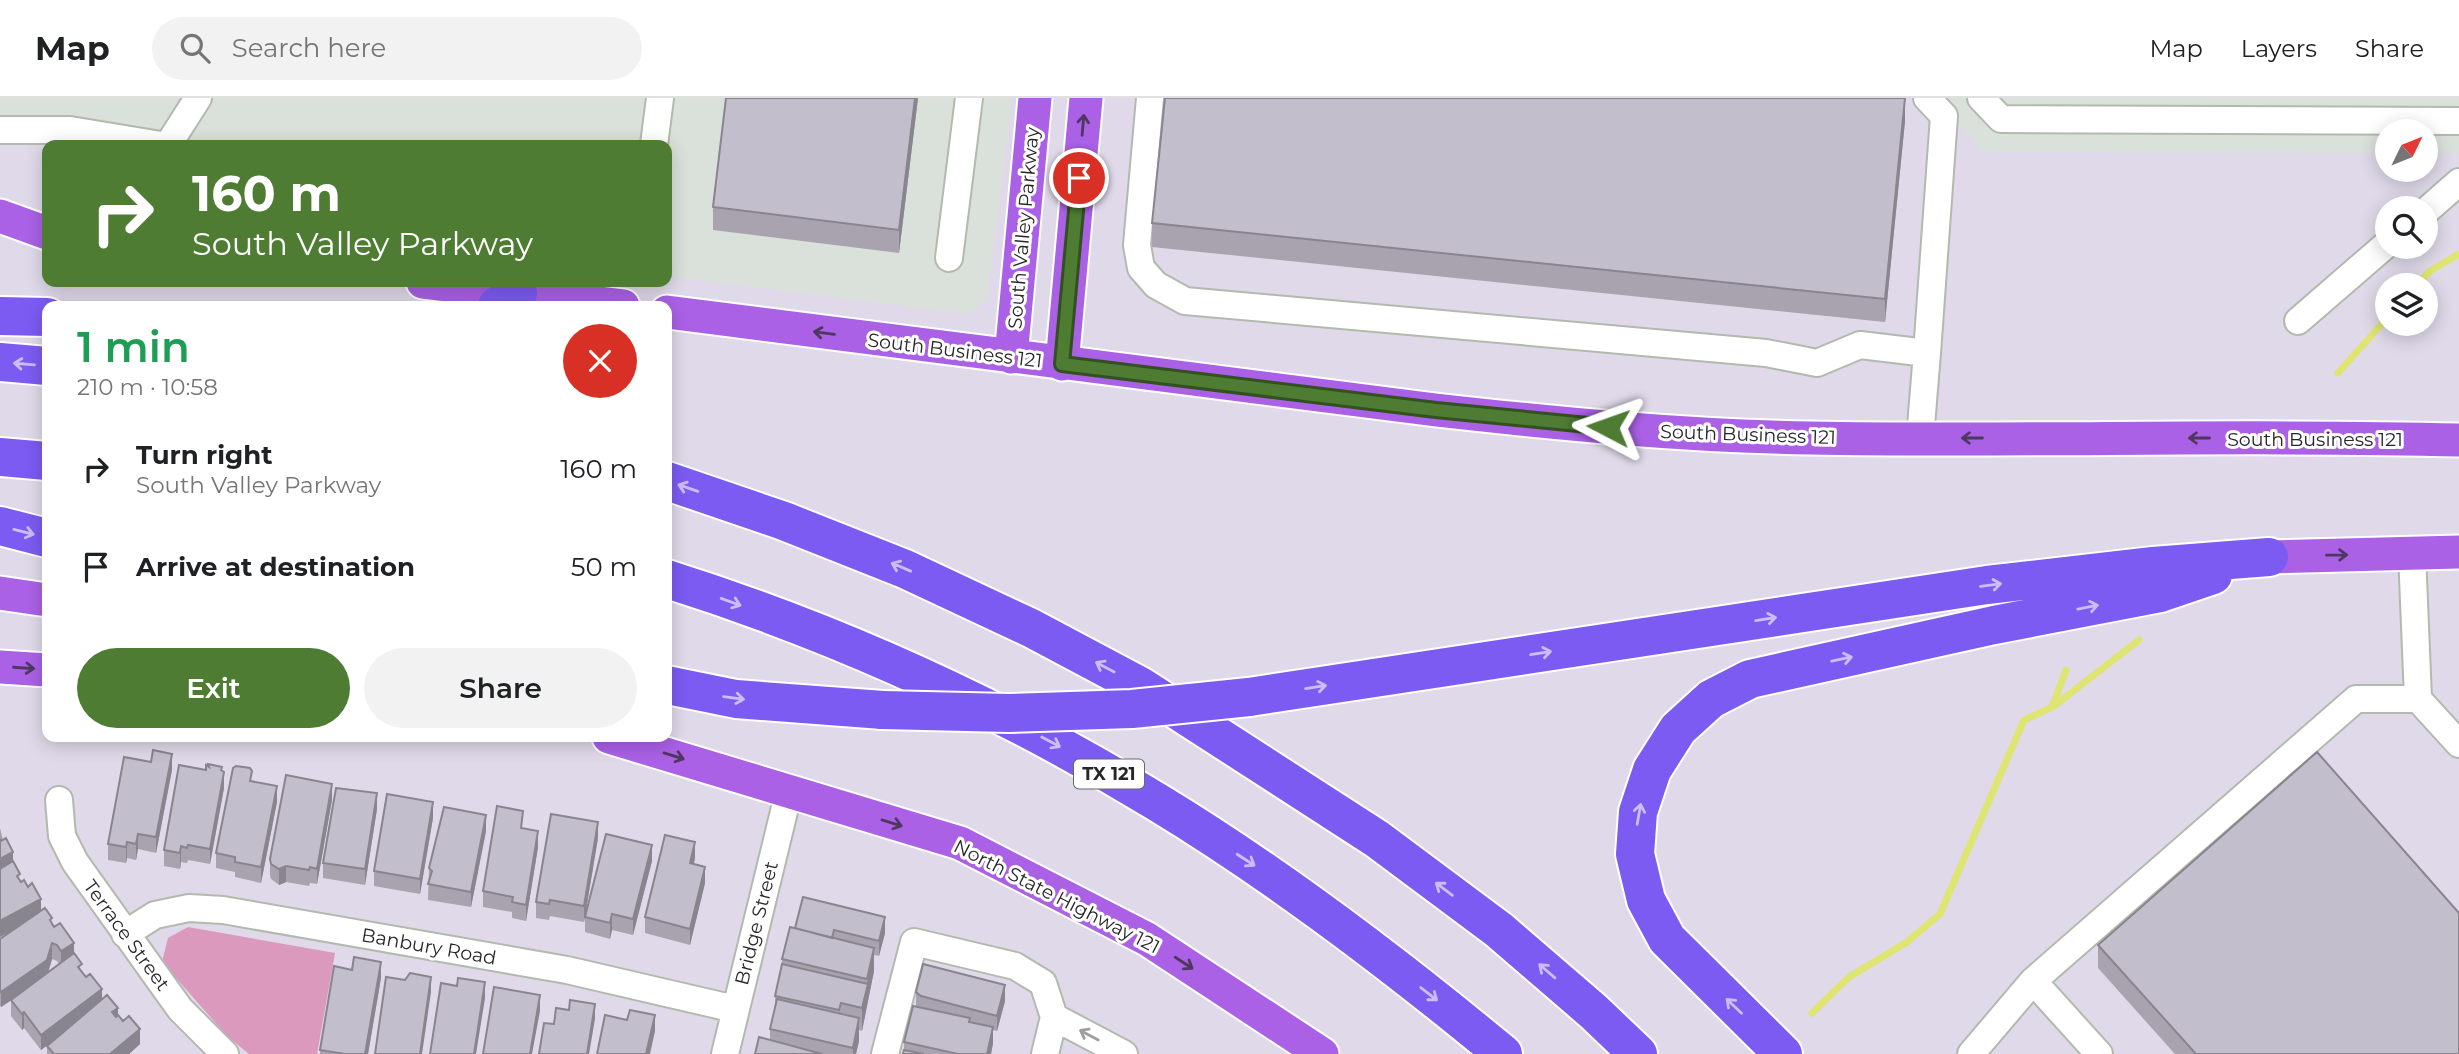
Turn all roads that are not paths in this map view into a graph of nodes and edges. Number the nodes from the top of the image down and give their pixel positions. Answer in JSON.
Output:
{"nodes":[{"id":1,"x":198,"y":98,"type":"edge"},
{"id":2,"x":660,"y":98,"type":"edge"},
{"id":3,"x":969,"y":98,"type":"edge"},
{"id":4,"x":1035,"y":98,"type":"edge"},
{"id":5,"x":1086,"y":98,"type":"edge"},
{"id":6,"x":1150,"y":98,"type":"edge"},
{"id":7,"x":1927,"y":98,"type":"edge"},
{"id":8,"x":1981,"y":98,"type":"edge"},
{"id":9,"x":2459,"y":121,"type":"edge"},
{"id":10,"x":0,"y":130,"type":"edge"},
{"id":11,"x":131,"y":140,"type":"edge"},
{"id":12,"x":171,"y":140,"type":"edge"},
{"id":13,"x":655,"y":140,"type":"edge"},
{"id":14,"x":2459,"y":182,"type":"edge"},
{"id":15,"x":2438,"y":200,"type":"edge"},
{"id":16,"x":0,"y":216,"type":"edge"},
{"id":17,"x":0,"y":230,"type":"edge"},
{"id":18,"x":42,"y":232,"type":"edge"},
{"id":19,"x":42,"y":234,"type":"edge"},
{"id":20,"x":2375,"y":254,"type":"edge"},
{"id":21,"x":949,"y":258,"type":"dead end"},
{"id":22,"x":448,"y":287,"type":"edge"},
{"id":23,"x":508,"y":299,"type":"edge"},
{"id":24,"x":541,"y":301,"type":"edge"},
{"id":25,"x":672,"y":313,"type":"edge"},
{"id":26,"x":0,"y":316,"type":"edge"},
{"id":27,"x":42,"y":317,"type":"edge"},
{"id":28,"x":2298,"y":321,"type":"dead end"},
{"id":29,"x":1927,"y":352,"type":"junction"},
{"id":30,"x":1010,"y":357,"type":"junction"},
{"id":31,"x":0,"y":362,"type":"edge"},
{"id":32,"x":1062,"y":364,"type":"junction"},
{"id":33,"x":42,"y":366,"type":"edge"},
{"id":34,"x":1920,"y":438,"type":"junction"},
{"id":35,"x":2459,"y":440,"type":"edge"},
{"id":36,"x":0,"y":457,"type":"edge"},
{"id":37,"x":42,"y":461,"type":"edge"},
{"id":38,"x":672,"y":483,"type":"edge"},
{"id":39,"x":0,"y":527,"type":"edge"},
{"id":40,"x":42,"y":537,"type":"edge"},
{"id":41,"x":2459,"y":552,"type":"edge"},
{"id":42,"x":2412,"y":553,"type":"junction"},
{"id":43,"x":2269,"y":557,"type":"junction"},
{"id":44,"x":672,"y":581,"type":"edge"},
{"id":45,"x":0,"y":593,"type":"edge"},
{"id":46,"x":42,"y":599,"type":"edge"},
{"id":47,"x":0,"y":667,"type":"edge"},
{"id":48,"x":42,"y":670,"type":"edge"},
{"id":49,"x":672,"y":686,"type":"edge"},
{"id":50,"x":2418,"y":699,"type":"junction"},
{"id":51,"x":626,"y":742,"type":"edge"},
{"id":52,"x":2459,"y":744,"type":"edge"},
{"id":53,"x":789,"y":791,"type":"junction"},
{"id":54,"x":59,"y":800,"type":"dead end"},
{"id":55,"x":125,"y":934,"type":"junction"},
{"id":56,"x":2033,"y":981,"type":"junction"},
{"id":57,"x":735,"y":1009,"type":"junction"},
{"id":58,"x":1055,"y":1017,"type":"junction"},
{"id":59,"x":217,"y":1052,"type":"edge"},
{"id":60,"x":725,"y":1054,"type":"edge"},
{"id":61,"x":885,"y":1054,"type":"edge"},
{"id":62,"x":1045,"y":1054,"type":"edge"},
{"id":63,"x":1124,"y":1054,"type":"edge"},
{"id":64,"x":1322,"y":1054,"type":"edge"},
{"id":65,"x":1503,"y":1054,"type":"edge"},
{"id":66,"x":1638,"y":1054,"type":"edge"},
{"id":67,"x":1783,"y":1054,"type":"edge"},
{"id":68,"x":1971,"y":1054,"type":"edge"},
{"id":69,"x":2099,"y":1054,"type":"edge"}],
"edges":[{"from":1,"to":12,"type":"street"},
{"from":2,"to":13,"type":"street"},
{"from":3,"to":21,"type":"street"},
{"from":4,"to":30,"type":"main road","name":"South Valley Parkway"},
{"from":32,"to":5,"type":"main road","one_way":true},
{"from":6,"to":29,"type":"street"},
{"from":7,"to":29,"type":"street"},
{"from":8,"to":9,"type":"street"},
{"from":10,"to":11,"type":"street"},
{"from":14,"to":15,"type":"street"},
{"from":16,"to":18,"type":"main road"},
{"from":17,"to":19,"type":"main road"},
{"from":20,"to":28,"type":"street"},
{"from":22,"to":23,"type":"main road"},
{"from":23,"to":24,"type":"main road"},
{"from":30,"to":25,"type":"main road","name":"South Business 121","one_way":true},
{"from":26,"to":27,"type":"highway"},
{"from":29,"to":34,"type":"street"},
{"from":30,"to":32,"type":"main road","name":"South Business 121"},
{"from":33,"to":31,"type":"highway","one_way":true},
{"from":32,"to":34,"type":"main road","name":"South Business 121"},
{"from":35,"to":34,"type":"main road","name":"South Business 121","one_way":true},
{"from":36,"to":37,"type":"highway"},
{"from":66,"to":38,"type":"highway","one_way":true},
{"from":39,"to":40,"type":"highway","one_way":true},
{"from":41,"to":42,"type":"main road"},
{"from":43,"to":42,"type":"main road","one_way":true},
{"from":42,"to":50,"type":"street"},
{"from":49,"to":43,"type":"highway","one_way":true,"bridge":true},
{"from":67,"to":43,"type":"highway","one_way":true},
{"from":44,"to":65,"type":"highway","number":"TX 121","one_way":true},
{"from":45,"to":46,"type":"main road"},
{"from":47,"to":48,"type":"main road","one_way":true},
{"from":50,"to":52,"type":"street"},
{"from":50,"to":56,"type":"street"},
{"from":51,"to":53,"type":"main road","name":"North State Highway 121","one_way":true},
{"from":53,"to":57,"type":"street","name":"Bridge Street"},
{"from":53,"to":64,"type":"main road","name":"North State Highway 121","one_way":true},
{"from":54,"to":55,"type":"street","name":"Terrace Street"},
{"from":55,"to":57,"type":"street","name":"Banbury Road"},
{"from":55,"to":59,"type":"street","name":"Terrace Street"},
{"from":56,"to":68,"type":"street"},
{"from":56,"to":69,"type":"street"},
{"from":57,"to":60,"type":"street","name":"Bridge Street"},
{"from":58,"to":61,"type":"street"},
{"from":58,"to":62,"type":"street"},
{"from":63,"to":58,"type":"street","one_way":true}]}
